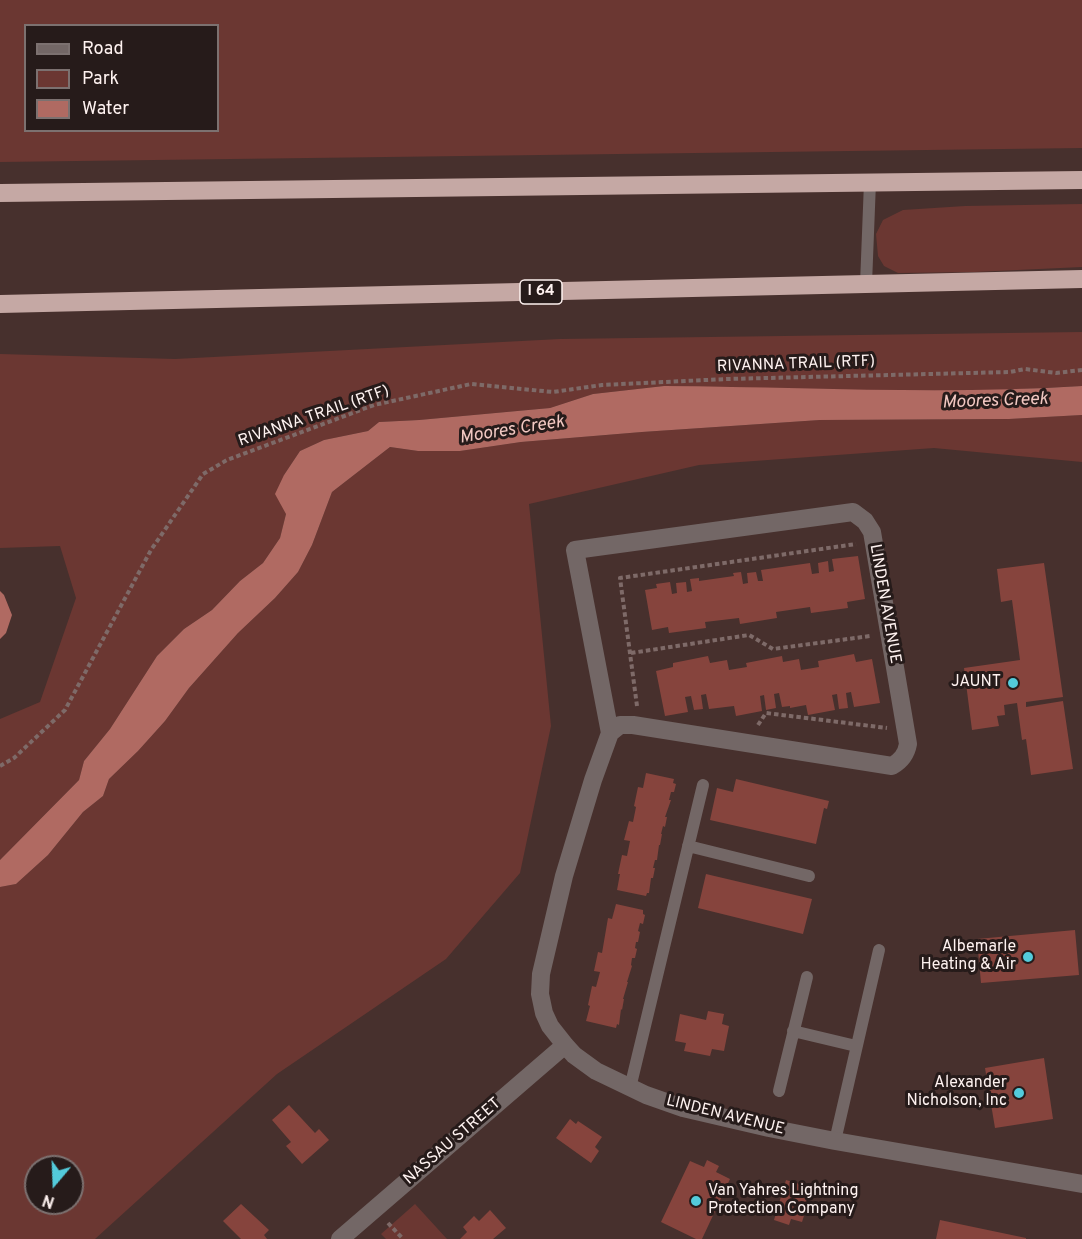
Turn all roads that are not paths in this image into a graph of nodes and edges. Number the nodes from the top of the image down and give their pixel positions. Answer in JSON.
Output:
{"nodes":[{"id":1,"x":1082,"y":180,"type":"edge"},
{"id":2,"x":870,"y":182,"type":"junction"},
{"id":3,"x":0,"y":193,"type":"edge"},
{"id":4,"x":1082,"y":279,"type":"edge"},
{"id":5,"x":866,"y":284,"type":"junction"},
{"id":6,"x":0,"y":304,"type":"edge"},
{"id":7,"x":610,"y":733,"type":"junction"},
{"id":8,"x":703,"y":785,"type":"dead end"},
{"id":9,"x":688,"y":846,"type":"junction"},
{"id":10,"x":808,"y":876,"type":"dead end"},
{"id":11,"x":879,"y":950,"type":"dead end"},
{"id":12,"x":807,"y":977,"type":"dead end"},
{"id":13,"x":793,"y":1031,"type":"junction"},
{"id":14,"x":565,"y":1046,"type":"junction"},
{"id":15,"x":856,"y":1046,"type":"junction"},
{"id":16,"x":630,"y":1088,"type":"junction"},
{"id":17,"x":778,"y":1091,"type":"dead end"},
{"id":18,"x":835,"y":1141,"type":"junction"},
{"id":19,"x":1082,"y":1184,"type":"edge"},
{"id":20,"x":340,"y":1239,"type":"edge"}],
"edges":[{"from":1,"to":2,"type":"highway"},
{"from":2,"to":3,"type":"highway"},
{"from":2,"to":5,"type":"lane"},
{"from":4,"to":5,"type":"highway","number":"I 64"},
{"from":5,"to":6,"type":"highway","number":"I 64"},
{"from":7,"to":7,"type":"street","name":"LINDEN AVENUE"},
{"from":7,"to":14,"type":"street","name":"LINDEN AVENUE"},
{"from":8,"to":9,"type":"lane"},
{"from":9,"to":10,"type":"lane"},
{"from":9,"to":16,"type":"lane"},
{"from":11,"to":15,"type":"lane"},
{"from":12,"to":13,"type":"lane"},
{"from":13,"to":15,"type":"lane"},
{"from":13,"to":17,"type":"lane"},
{"from":14,"to":16,"type":"street","name":"LINDEN AVENUE"},
{"from":14,"to":20,"type":"street","name":"NASSAU STREET"},
{"from":15,"to":18,"type":"lane"},
{"from":16,"to":18,"type":"street","name":"LINDEN AVENUE"},
{"from":18,"to":19,"type":"street","name":"LINDEN AVENUE"}]}
